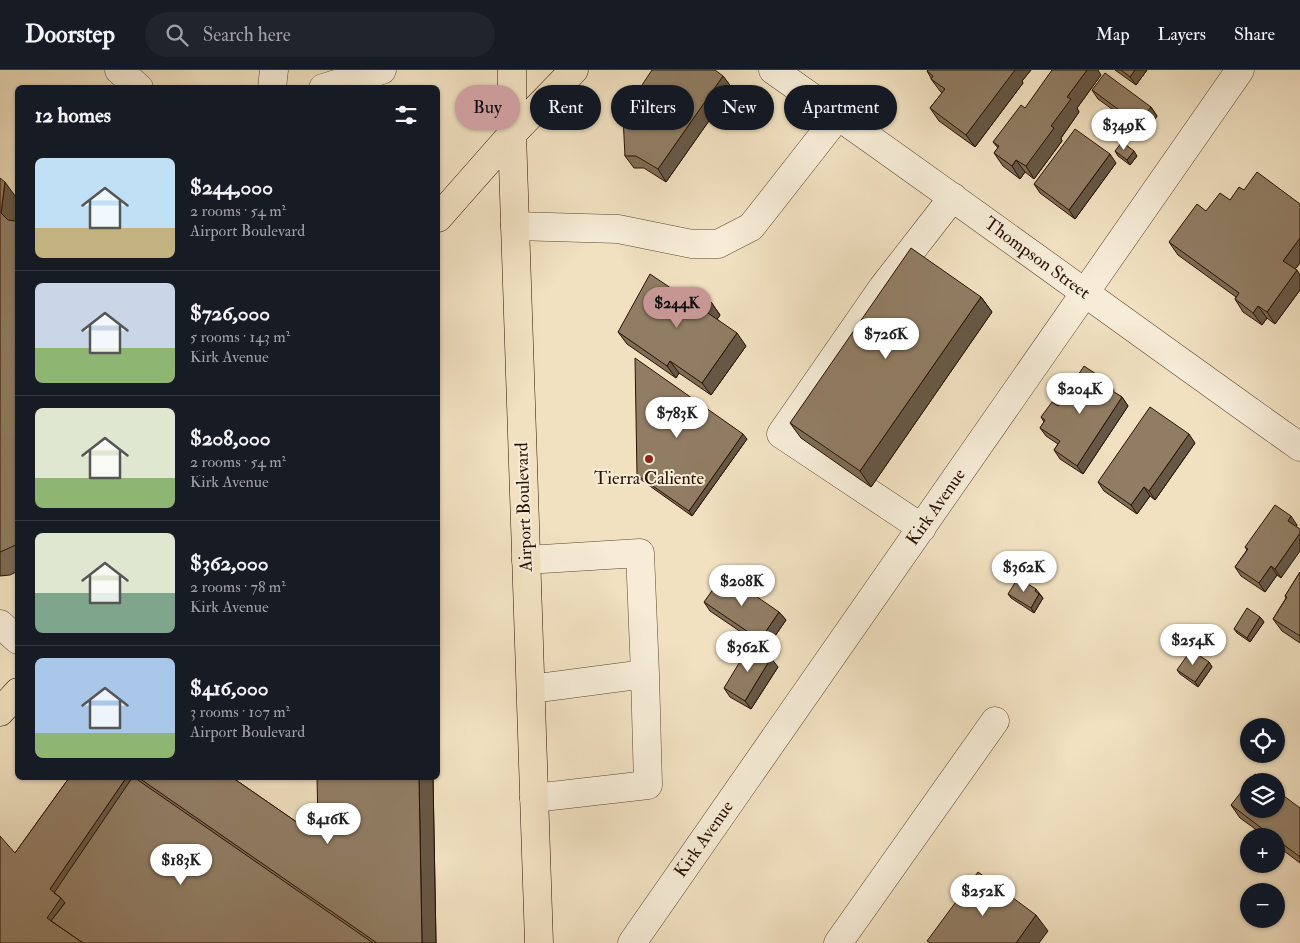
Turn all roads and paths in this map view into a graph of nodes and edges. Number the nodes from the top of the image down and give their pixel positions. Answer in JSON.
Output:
{"nodes":[{"id":1,"x":119,"y":70,"type":"edge"},
{"id":2,"x":274,"y":70,"type":"edge"},
{"id":3,"x":382,"y":70,"type":"edge"},
{"id":4,"x":512,"y":70,"type":"edge"},
{"id":5,"x":574,"y":70,"type":"edge"},
{"id":6,"x":773,"y":70,"type":"edge"},
{"id":7,"x":1240,"y":70,"type":"edge"},
{"id":8,"x":136,"y":85,"type":"edge"},
{"id":9,"x":272,"y":85,"type":"edge"},
{"id":10,"x":332,"y":85,"type":"edge"},
{"id":11,"x":794,"y":85,"type":"edge"},
{"id":12,"x":827,"y":130,"type":"edge"},
{"id":13,"x":858,"y":130,"type":"edge"},
{"id":14,"x":512,"y":134,"type":"junction"},
{"id":15,"x":953,"y":196,"type":"junction"},
{"id":16,"x":440,"y":216,"type":"edge"},
{"id":17,"x":515,"y":226,"type":"junction"},
{"id":18,"x":1084,"y":294,"type":"junction"},
{"id":19,"x":1300,"y":447,"type":"edge"},
{"id":20,"x":922,"y":528,"type":"junction"},
{"id":21,"x":526,"y":560,"type":"junction"},
{"id":22,"x":0,"y":624,"type":"edge"},
{"id":23,"x":15,"y":637,"type":"edge"},
{"id":24,"x":645,"y":674,"type":"junction"},
{"id":25,"x":531,"y":689,"type":"junction"},
{"id":26,"x":15,"y":695,"type":"edge"},
{"id":27,"x":0,"y":712,"type":"edge"},
{"id":28,"x":995,"y":721,"type":"dead end"},
{"id":29,"x":534,"y":798,"type":"junction"},
{"id":30,"x":539,"y":943,"type":"edge"},
{"id":31,"x":632,"y":943,"type":"edge"},
{"id":32,"x":838,"y":943,"type":"edge"}],
"edges":[{"from":1,"to":8,"type":"street"},
{"from":2,"to":9,"type":"street"},
{"from":3,"to":10,"type":"street"},
{"from":4,"to":14,"type":"main road","name":"Airport Boulevard"},
{"from":5,"to":14,"type":"main road"},
{"from":6,"to":11,"type":"street","name":"Thompson Street"},
{"from":7,"to":18,"type":"street","name":"Kirk Avenue"},
{"from":12,"to":17,"type":"street"},
{"from":13,"to":15,"type":"street","name":"Thompson Street"},
{"from":14,"to":16,"type":"main road"},
{"from":14,"to":17,"type":"main road","name":"Airport Boulevard"},
{"from":15,"to":18,"type":"street","name":"Thompson Street"},
{"from":15,"to":20,"type":"street"},
{"from":17,"to":21,"type":"main road","name":"Airport Boulevard"},
{"from":18,"to":19,"type":"street","name":"Thompson Street"},
{"from":18,"to":20,"type":"street","name":"Kirk Avenue"},
{"from":20,"to":31,"type":"street","name":"Kirk Avenue"},
{"from":21,"to":24,"type":"street"},
{"from":21,"to":25,"type":"main road","name":"Airport Boulevard"},
{"from":22,"to":23,"type":"street"},
{"from":24,"to":25,"type":"street"},
{"from":24,"to":29,"type":"street"},
{"from":25,"to":29,"type":"main road","name":"Airport Boulevard"},
{"from":26,"to":27,"type":"main road"},
{"from":28,"to":32,"type":"street"},
{"from":29,"to":30,"type":"main road","name":"Airport Boulevard"}]}
